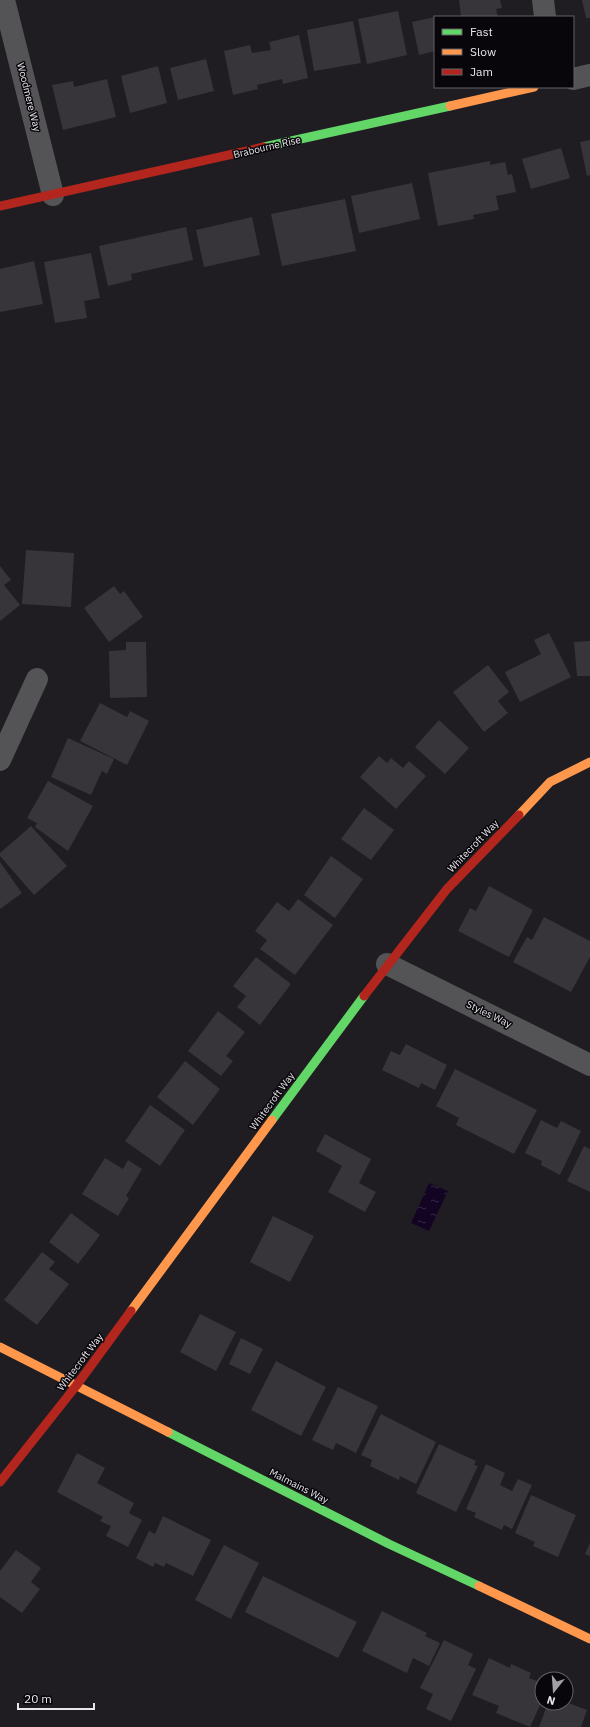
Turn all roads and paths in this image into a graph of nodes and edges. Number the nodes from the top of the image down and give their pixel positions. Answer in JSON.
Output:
{"nodes":[{"id":1,"x":4,"y":0,"type":"edge"},
{"id":2,"x":543,"y":0,"type":"edge"},
{"id":3,"x":546,"y":16,"type":"edge"},
{"id":4,"x":590,"y":75,"type":"edge"},
{"id":5,"x":574,"y":79,"type":"edge"},
{"id":6,"x":530,"y":88,"type":"edge"},
{"id":7,"x":53,"y":195,"type":"junction"},
{"id":8,"x":0,"y":206,"type":"edge"},
{"id":9,"x":37,"y":679,"type":"dead end"},
{"id":10,"x":0,"y":760,"type":"edge"},
{"id":11,"x":590,"y":762,"type":"edge"},
{"id":12,"x":387,"y":964,"type":"junction"},
{"id":13,"x":590,"y":1065,"type":"edge"},
{"id":14,"x":0,"y":1347,"type":"edge"},
{"id":15,"x":76,"y":1386,"type":"junction"},
{"id":16,"x":0,"y":1482,"type":"edge"},
{"id":17,"x":590,"y":1639,"type":"edge"}],
"edges":[{"from":1,"to":7,"type":"street","name":"Woodmere Way"},
{"from":2,"to":3,"type":"street"},
{"from":4,"to":5,"type":"street"},
{"from":6,"to":7,"type":"street","name":"Brabourne Rise"},
{"from":7,"to":8,"type":"street","name":"Brabourne Rise"},
{"from":9,"to":10,"type":"street"},
{"from":11,"to":12,"type":"street","name":"Whitecroft Way"},
{"from":12,"to":13,"type":"street","name":"Styles Way"},
{"from":12,"to":15,"type":"street","name":"Whitecroft Way"},
{"from":14,"to":15,"type":"street","name":"Malmains Way"},
{"from":15,"to":16,"type":"street","name":"Whitecroft Way"},
{"from":15,"to":17,"type":"street","name":"Malmains Way"}]}
